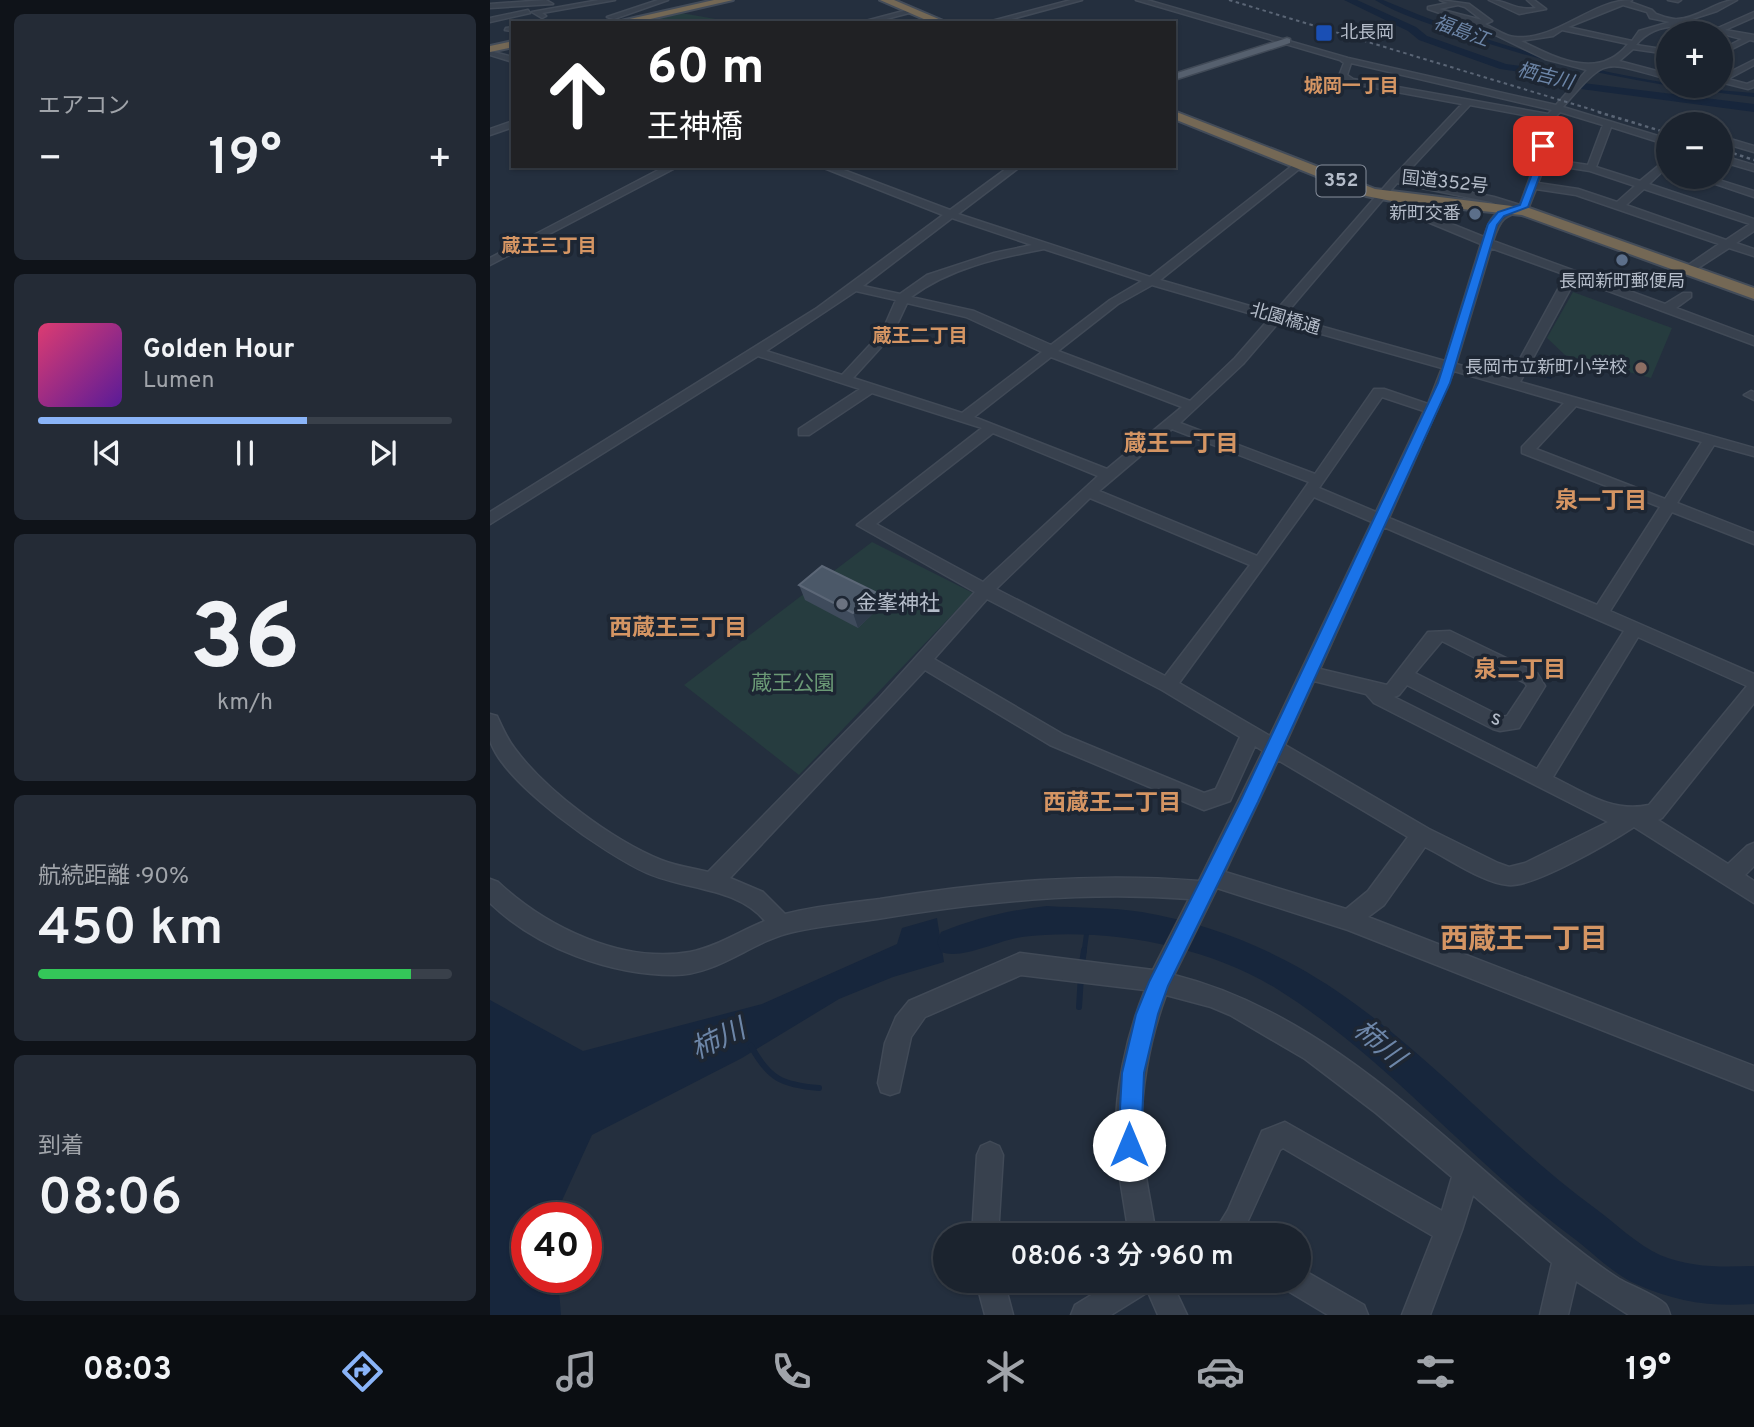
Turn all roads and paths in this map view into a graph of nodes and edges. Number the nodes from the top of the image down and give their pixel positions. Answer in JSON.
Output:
{"nodes":[{"id":1,"x":612,"y":0,"type":"edge"},
{"id":2,"x":627,"y":0,"type":"edge"},
{"id":3,"x":665,"y":0,"type":"edge"},
{"id":4,"x":728,"y":0,"type":"edge"},
{"id":5,"x":885,"y":0,"type":"edge"},
{"id":6,"x":1079,"y":0,"type":"edge"},
{"id":7,"x":1139,"y":0,"type":"edge"},
{"id":8,"x":1444,"y":0,"type":"edge"},
{"id":9,"x":1492,"y":0,"type":"edge"},
{"id":10,"x":1530,"y":0,"type":"edge"},
{"id":11,"x":1608,"y":0,"type":"edge"},
{"id":12,"x":1671,"y":0,"type":"edge"},
{"id":13,"x":1678,"y":0,"type":"edge"},
{"id":14,"x":1734,"y":0,"type":"edge"},
{"id":15,"x":1461,"y":2,"type":"edge"},
{"id":16,"x":1624,"y":2,"type":"edge"},
{"id":17,"x":578,"y":4,"type":"junction"},
{"id":18,"x":1726,"y":4,"type":"junction"},
{"id":19,"x":490,"y":6,"type":"edge"},
{"id":20,"x":555,"y":8,"type":"junction"},
{"id":21,"x":638,"y":9,"type":"junction"},
{"id":22,"x":911,"y":10,"type":"junction"},
{"id":23,"x":1754,"y":12,"type":"edge"},
{"id":24,"x":571,"y":15,"type":"dead end"},
{"id":25,"x":600,"y":15,"type":"dead end"},
{"id":26,"x":551,"y":20,"type":"dead end"},
{"id":27,"x":1499,"y":20,"type":"dead end"},
{"id":28,"x":490,"y":21,"type":"edge"},
{"id":29,"x":546,"y":21,"type":"edge"},
{"id":30,"x":617,"y":21,"type":"edge"},
{"id":31,"x":869,"y":21,"type":"edge"},
{"id":32,"x":938,"y":21,"type":"edge"},
{"id":33,"x":995,"y":21,"type":"edge"},
{"id":34,"x":1488,"y":21,"type":"junction"},
{"id":35,"x":1677,"y":21,"type":"joint"},
{"id":36,"x":1478,"y":23,"type":"junction"},
{"id":37,"x":1733,"y":23,"type":"edge"},
{"id":38,"x":499,"y":28,"type":"dead end"},
{"id":39,"x":1562,"y":28,"type":"junction"},
{"id":40,"x":1656,"y":28,"type":"edge"},
{"id":41,"x":1733,"y":35,"type":"edge"},
{"id":42,"x":1752,"y":38,"type":"edge"},
{"id":43,"x":1306,"y":39,"type":"dead end"},
{"id":44,"x":1512,"y":40,"type":"junction"},
{"id":45,"x":1287,"y":41,"type":"junction"},
{"id":46,"x":511,"y":45,"type":"edge"},
{"id":47,"x":1631,"y":45,"type":"junction"},
{"id":48,"x":1733,"y":47,"type":"edge"},
{"id":49,"x":1656,"y":50,"type":"edge"},
{"id":50,"x":490,"y":51,"type":"edge"},
{"id":51,"x":510,"y":60,"type":"edge"},
{"id":52,"x":1347,"y":60,"type":"junction"},
{"id":53,"x":1611,"y":61,"type":"junction"},
{"id":54,"x":1754,"y":62,"type":"edge"},
{"id":55,"x":490,"y":66,"type":"edge"},
{"id":56,"x":1733,"y":67,"type":"edge"},
{"id":57,"x":1741,"y":69,"type":"junction"},
{"id":58,"x":1589,"y":73,"type":"junction"},
{"id":59,"x":1733,"y":73,"type":"edge"},
{"id":60,"x":1754,"y":73,"type":"edge"},
{"id":61,"x":1656,"y":74,"type":"edge"},
{"id":62,"x":1176,"y":76,"type":"edge"},
{"id":63,"x":1733,"y":83,"type":"edge"},
{"id":64,"x":1754,"y":83,"type":"edge"},
{"id":65,"x":1468,"y":102,"type":"junction"},
{"id":66,"x":1556,"y":108,"type":"junction"},
{"id":67,"x":1176,"y":116,"type":"edge"},
{"id":68,"x":1548,"y":117,"type":"junction"},
{"id":69,"x":1608,"y":123,"type":"junction"},
{"id":70,"x":511,"y":125,"type":"edge"},
{"id":71,"x":490,"y":132,"type":"edge"},
{"id":72,"x":1656,"y":138,"type":"edge"},
{"id":73,"x":1733,"y":143,"type":"edge"},
{"id":74,"x":1754,"y":149,"type":"edge"},
{"id":75,"x":1541,"y":161,"type":"junction"},
{"id":76,"x":1733,"y":162,"type":"edge"},
{"id":77,"x":1300,"y":164,"type":"junction"},
{"id":78,"x":670,"y":168,"type":"edge"},
{"id":79,"x":829,"y":168,"type":"edge"},
{"id":80,"x":1013,"y":168,"type":"edge"},
{"id":81,"x":1591,"y":168,"type":"junction"},
{"id":82,"x":1754,"y":168,"type":"edge"},
{"id":83,"x":1656,"y":175,"type":"edge"},
{"id":84,"x":1656,"y":179,"type":"edge"},
{"id":85,"x":1395,"y":180,"type":"junction"},
{"id":86,"x":1532,"y":185,"type":"junction"},
{"id":87,"x":1646,"y":186,"type":"junction"},
{"id":88,"x":1733,"y":187,"type":"edge"},
{"id":89,"x":1754,"y":194,"type":"edge"},
{"id":90,"x":1381,"y":195,"type":"junction"},
{"id":91,"x":1402,"y":199,"type":"junction"},
{"id":92,"x":1623,"y":207,"type":"junction"},
{"id":93,"x":1517,"y":210,"type":"junction"},
{"id":94,"x":952,"y":215,"type":"junction"},
{"id":95,"x":1754,"y":224,"type":"edge"},
{"id":96,"x":1486,"y":242,"type":"junction"},
{"id":97,"x":1728,"y":244,"type":"junction"},
{"id":98,"x":1046,"y":246,"type":"junction"},
{"id":99,"x":1754,"y":253,"type":"edge"},
{"id":100,"x":490,"y":262,"type":"edge"},
{"id":101,"x":1688,"y":271,"type":"junction"},
{"id":102,"x":1577,"y":276,"type":"junction"},
{"id":103,"x":1151,"y":281,"type":"junction"},
{"id":104,"x":854,"y":287,"type":"junction"},
{"id":105,"x":1754,"y":294,"type":"edge"},
{"id":106,"x":1688,"y":295,"type":"dead end"},
{"id":107,"x":902,"y":298,"type":"junction"},
{"id":108,"x":1666,"y":309,"type":"junction"},
{"id":109,"x":1278,"y":318,"type":"junction"},
{"id":110,"x":1754,"y":341,"type":"edge"},
{"id":111,"x":757,"y":352,"type":"junction"},
{"id":112,"x":1048,"y":352,"type":"junction"},
{"id":113,"x":1449,"y":368,"type":"junction"},
{"id":114,"x":845,"y":379,"type":"junction"},
{"id":115,"x":1512,"y":385,"type":"junction"},
{"id":116,"x":869,"y":389,"type":"junction"},
{"id":117,"x":1573,"y":401,"type":"junction"},
{"id":118,"x":1192,"y":406,"type":"junction"},
{"id":119,"x":1431,"y":410,"type":"junction"},
{"id":120,"x":963,"y":419,"type":"junction"},
{"id":121,"x":1171,"y":425,"type":"junction"},
{"id":122,"x":992,"y":427,"type":"junction"},
{"id":123,"x":804,"y":432,"type":"dead end"},
{"id":124,"x":1711,"y":439,"type":"junction"},
{"id":125,"x":1754,"y":452,"type":"edge"},
{"id":126,"x":1108,"y":475,"type":"junction"},
{"id":127,"x":1314,"y":485,"type":"junction"},
{"id":128,"x":1088,"y":492,"type":"junction"},
{"id":129,"x":1669,"y":506,"type":"junction"},
{"id":130,"x":494,"y":517,"type":"edge"},
{"id":131,"x":1380,"y":521,"type":"junction"},
{"id":132,"x":1754,"y":539,"type":"edge"},
{"id":133,"x":1260,"y":563,"type":"junction"},
{"id":134,"x":986,"y":591,"type":"junction"},
{"id":135,"x":1600,"y":613,"type":"junction"},
{"id":136,"x":1634,"y":629,"type":"junction"},
{"id":137,"x":923,"y":661,"type":"junction"},
{"id":138,"x":1308,"y":673,"type":"junction"},
{"id":139,"x":1405,"y":676,"type":"junction"},
{"id":140,"x":1754,"y":682,"type":"edge"},
{"id":141,"x":1168,"y":685,"type":"junction"},
{"id":142,"x":1371,"y":688,"type":"junction"},
{"id":143,"x":1754,"y":690,"type":"edge"},
{"id":144,"x":490,"y":721,"type":"edge"},
{"id":145,"x":1250,"y":735,"type":"junction"},
{"id":146,"x":1274,"y":748,"type":"junction"},
{"id":147,"x":1541,"y":780,"type":"junction"},
{"id":148,"x":1633,"y":817,"type":"junction"},
{"id":149,"x":1422,"y":835,"type":"junction"},
{"id":150,"x":1754,"y":852,"type":"edge"},
{"id":151,"x":1730,"y":877,"type":"junction"},
{"id":152,"x":713,"y":881,"type":"junction"},
{"id":153,"x":490,"y":889,"type":"edge"},
{"id":154,"x":1203,"y":891,"type":"junction"},
{"id":155,"x":1754,"y":893,"type":"edge"},
{"id":156,"x":1349,"y":920,"type":"junction"},
{"id":157,"x":781,"y":925,"type":"junction"},
{"id":158,"x":1162,"y":977,"type":"junction"},
{"id":159,"x":1754,"y":1078,"type":"edge"},
{"id":160,"x":890,"y":1083,"type":"dead end"},
{"id":161,"x":990,"y":1155,"type":"dead end"},
{"id":162,"x":1466,"y":1172,"type":"junction"},
{"id":163,"x":986,"y":1223,"type":"edge"},
{"id":164,"x":1141,"y":1223,"type":"edge"},
{"id":165,"x":1234,"y":1223,"type":"edge"},
{"id":166,"x":1449,"y":1230,"type":"junction"},
{"id":167,"x":1567,"y":1258,"type":"junction"},
{"id":168,"x":1311,"y":1289,"type":"edge"},
{"id":169,"x":993,"y":1293,"type":"edge"},
{"id":170,"x":1121,"y":1293,"type":"edge"},
{"id":171,"x":1163,"y":1293,"type":"edge"},
{"id":172,"x":999,"y":1315,"type":"edge"},
{"id":173,"x":1085,"y":1315,"type":"edge"},
{"id":174,"x":1173,"y":1315,"type":"edge"},
{"id":175,"x":1354,"y":1315,"type":"edge"},
{"id":176,"x":1416,"y":1315,"type":"edge"},
{"id":177,"x":1554,"y":1315,"type":"edge"},
{"id":178,"x":1656,"y":1315,"type":"edge"}],
"edges":[{"from":1,"to":17,"type":"street"},
{"from":2,"to":21,"type":"street"},
{"from":3,"to":21,"type":"street"},
{"from":4,"to":30,"type":"highway"},
{"from":5,"to":22,"type":"highway"},
{"from":6,"to":33,"type":"street"},
{"from":7,"to":45,"type":"street"},
{"from":8,"to":15,"type":"street"},
{"from":9,"to":10,"type":"street"},
{"from":11,"to":16,"type":"street"},
{"from":12,"to":13,"type":"street"},
{"from":14,"to":18,"type":"street"},
{"from":15,"to":34,"type":"street"},
{"from":15,"to":36,"type":"street"},
{"from":16,"to":35,"type":"street"},
{"from":16,"to":39,"type":"street"},
{"from":17,"to":20,"type":"street"},
{"from":17,"to":24,"type":"street"},
{"from":18,"to":23,"type":"street"},
{"from":18,"to":35,"type":"street"},
{"from":19,"to":20,"type":"street"},
{"from":20,"to":28,"type":"street"},
{"from":21,"to":30,"type":"street"},
{"from":22,"to":31,"type":"street"},
{"from":22,"to":32,"type":"highway"},
{"from":23,"to":37,"type":"street"},
{"from":25,"to":30,"type":"street"},
{"from":26,"to":29,"type":"street"},
{"from":27,"to":34,"type":"street"},
{"from":28,"to":38,"type":"street"},
{"from":34,"to":36,"type":"street"},
{"from":36,"to":44,"type":"street"},
{"from":39,"to":44,"type":"street"},
{"from":39,"to":47,"type":"street"},
{"from":40,"to":47,"type":"street"},
{"from":41,"to":42,"type":"street"},
{"from":42,"to":48,"type":"street"},
{"from":43,"to":45,"type":"street"},
{"from":44,"to":58,"type":"street"},
{"from":45,"to":52,"type":"street"},
{"from":45,"to":62,"type":"main road"},
{"from":46,"to":50,"type":"highway"},
{"from":47,"to":49,"type":"street"},
{"from":47,"to":53,"type":"street"},
{"from":50,"to":51,"type":"street"},
{"from":51,"to":55,"type":"street"},
{"from":52,"to":65,"type":"street"},
{"from":52,"to":66,"type":"street"},
{"from":53,"to":58,"type":"street"},
{"from":53,"to":61,"type":"street"},
{"from":54,"to":57,"type":"street"},
{"from":56,"to":57,"type":"street"},
{"from":57,"to":59,"type":"street"},
{"from":57,"to":60,"type":"street"},
{"from":58,"to":66,"type":"street"},
{"from":63,"to":64,"type":"street"},
{"from":65,"to":68,"type":"street"},
{"from":65,"to":85,"type":"street"},
{"from":66,"to":68,"type":"street"},
{"from":66,"to":69,"type":"street"},
{"from":67,"to":77,"type":"highway","name":"国道352号","number":"352"},
{"from":68,"to":75,"type":"street"},
{"from":69,"to":72,"type":"street"},
{"from":69,"to":81,"type":"street"},
{"from":70,"to":71,"type":"street"},
{"from":73,"to":74,"type":"street"},
{"from":75,"to":81,"type":"street"},
{"from":75,"to":86,"type":"street"},
{"from":76,"to":82,"type":"street"},
{"from":77,"to":90,"type":"highway","name":"国道352号","number":"352"},
{"from":77,"to":103,"type":"street"},
{"from":78,"to":100,"type":"street"},
{"from":79,"to":94,"type":"street","name":"北園橋通"},
{"from":80,"to":94,"type":"street"},
{"from":81,"to":87,"type":"street"},
{"from":83,"to":87,"type":"street"},
{"from":84,"to":87,"type":"street"},
{"from":85,"to":90,"type":"street"},
{"from":85,"to":93,"type":"street"},
{"from":86,"to":92,"type":"street"},
{"from":86,"to":93,"type":"street"},
{"from":87,"to":92,"type":"street"},
{"from":87,"to":95,"type":"street"},
{"from":88,"to":89,"type":"street"},
{"from":90,"to":91,"type":"highway","name":"国道352号","number":"352"},
{"from":90,"to":109,"type":"street"},
{"from":91,"to":93,"type":"highway","name":"国道352号","number":"352"},
{"from":91,"to":96,"type":"street"},
{"from":92,"to":97,"type":"street"},
{"from":93,"to":96,"type":"street"},
{"from":93,"to":101,"type":"highway","name":"国道352号","number":"352"},
{"from":94,"to":98,"type":"street","name":"北園橋通"},
{"from":94,"to":104,"type":"street"},
{"from":95,"to":97,"type":"street"},
{"from":96,"to":102,"type":"street"},
{"from":96,"to":113,"type":"street"},
{"from":97,"to":99,"type":"street"},
{"from":97,"to":101,"type":"street"},
{"from":98,"to":103,"type":"street","name":"北園橋通"},
{"from":98,"to":107,"type":"street"},
{"from":101,"to":105,"type":"highway","name":"国道352号","number":"352"},
{"from":102,"to":108,"type":"street"},
{"from":102,"to":115,"type":"street"},
{"from":103,"to":109,"type":"street","name":"北園橋通"},
{"from":103,"to":112,"type":"street"},
{"from":104,"to":107,"type":"street"},
{"from":104,"to":111,"type":"street"},
{"from":106,"to":108,"type":"street"},
{"from":107,"to":112,"type":"street"},
{"from":107,"to":114,"type":"street"},
{"from":108,"to":110,"type":"street"},
{"from":109,"to":113,"type":"street","name":"北園橋通"},
{"from":109,"to":118,"type":"street"},
{"from":111,"to":114,"type":"street"},
{"from":111,"to":130,"type":"street"},
{"from":112,"to":118,"type":"street"},
{"from":112,"to":120,"type":"street"},
{"from":113,"to":115,"type":"street","name":"北園橋通"},
{"from":113,"to":119,"type":"street"},
{"from":114,"to":116,"type":"street"},
{"from":115,"to":117,"type":"street","name":"北園橋通"},
{"from":116,"to":120,"type":"street"},
{"from":116,"to":123,"type":"street"},
{"from":117,"to":124,"type":"street","name":"北園橋通"},
{"from":117,"to":129,"type":"street"},
{"from":118,"to":121,"type":"street"},
{"from":119,"to":127,"type":"street"},
{"from":119,"to":131,"type":"street"},
{"from":120,"to":122,"type":"street"},
{"from":121,"to":126,"type":"street"},
{"from":121,"to":127,"type":"street"},
{"from":122,"to":126,"type":"street"},
{"from":122,"to":134,"type":"street"},
{"from":124,"to":125,"type":"street","name":"北園橋通"},
{"from":124,"to":129,"type":"street"},
{"from":126,"to":128,"type":"street"},
{"from":127,"to":131,"type":"street"},
{"from":127,"to":133,"type":"street"},
{"from":128,"to":133,"type":"street"},
{"from":128,"to":134,"type":"street"},
{"from":129,"to":132,"type":"street"},
{"from":129,"to":135,"type":"street"},
{"from":131,"to":135,"type":"street"},
{"from":131,"to":138,"type":"street"},
{"from":133,"to":141,"type":"street"},
{"from":134,"to":137,"type":"street"},
{"from":134,"to":141,"type":"street"},
{"from":135,"to":136,"type":"street"},
{"from":136,"to":140,"type":"street"},
{"from":136,"to":147,"type":"street"},
{"from":137,"to":145,"type":"street"},
{"from":137,"to":152,"type":"street"},
{"from":138,"to":142,"type":"street","name":"s"},
{"from":138,"to":146,"type":"street"},
{"from":139,"to":139,"type":"street","name":"s"},
{"from":139,"to":142,"type":"street","name":"s"},
{"from":141,"to":145,"type":"street"},
{"from":142,"to":147,"type":"street"},
{"from":143,"to":148,"type":"street"},
{"from":144,"to":152,"type":"street"},
{"from":145,"to":146,"type":"street"},
{"from":146,"to":149,"type":"street"},
{"from":146,"to":154,"type":"street"},
{"from":147,"to":148,"type":"street"},
{"from":148,"to":149,"type":"street"},
{"from":148,"to":151,"type":"street"},
{"from":149,"to":156,"type":"street"},
{"from":150,"to":151,"type":"street"},
{"from":151,"to":155,"type":"street"},
{"from":152,"to":157,"type":"street"},
{"from":153,"to":157,"type":"street"},
{"from":154,"to":156,"type":"street"},
{"from":154,"to":157,"type":"street"},
{"from":154,"to":158,"type":"street"},
{"from":156,"to":159,"type":"street"},
{"from":158,"to":160,"type":"street"},
{"from":158,"to":162,"type":"street"},
{"from":158,"to":164,"type":"street"},
{"from":161,"to":163,"type":"street"},
{"from":162,"to":166,"type":"street"},
{"from":162,"to":167,"type":"street"},
{"from":165,"to":166,"type":"street"},
{"from":166,"to":176,"type":"street"},
{"from":167,"to":177,"type":"street"},
{"from":167,"to":178,"type":"street"},
{"from":168,"to":175,"type":"street"},
{"from":169,"to":172,"type":"street"},
{"from":170,"to":173,"type":"street"},
{"from":171,"to":174,"type":"street"}]}
